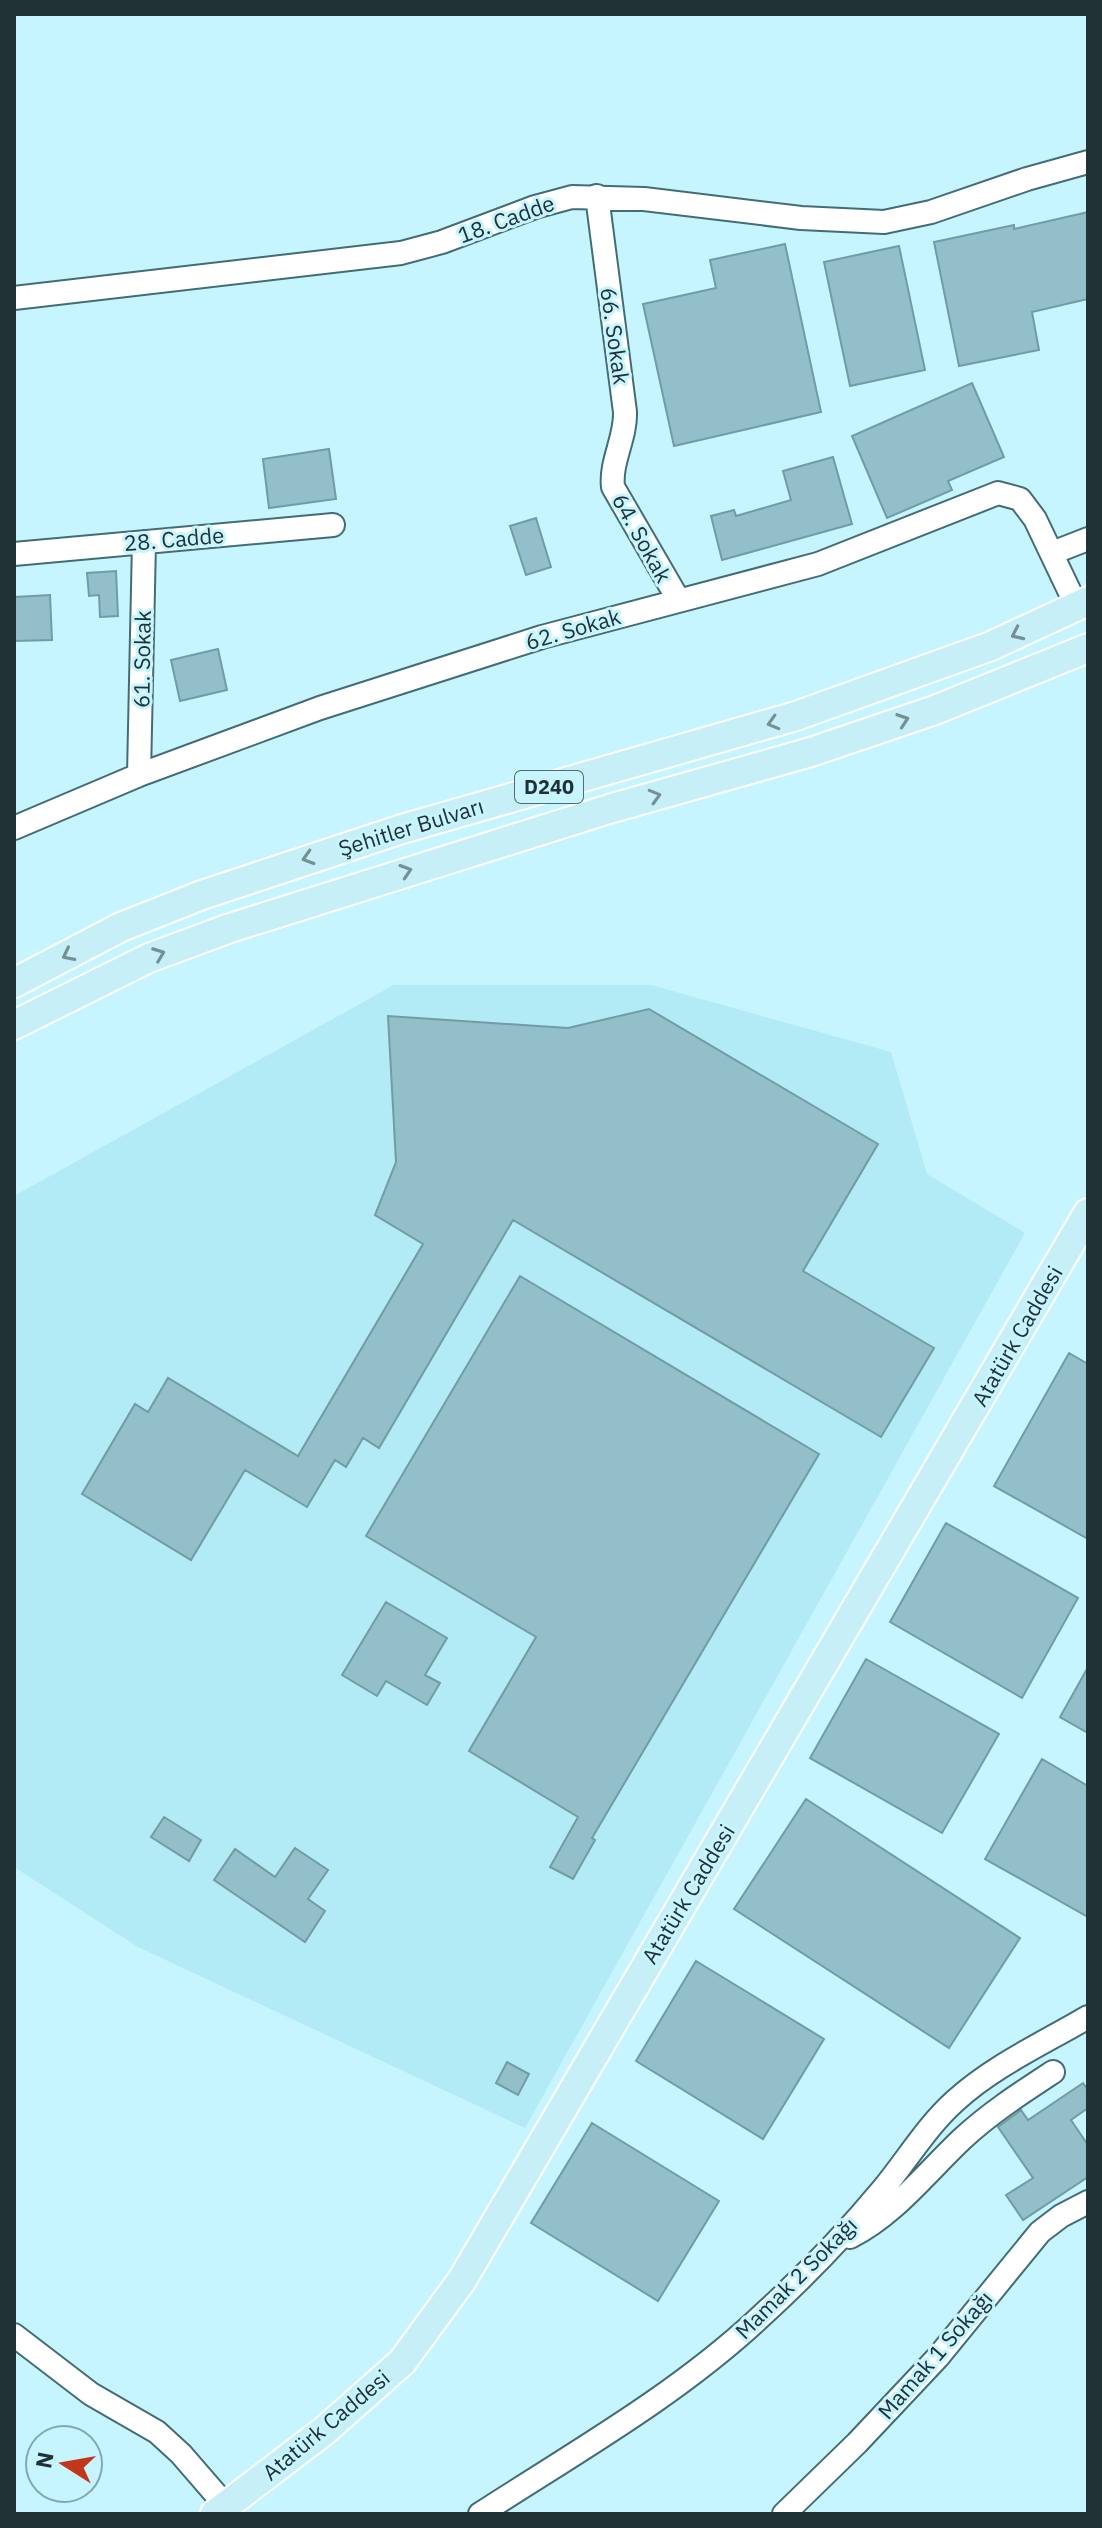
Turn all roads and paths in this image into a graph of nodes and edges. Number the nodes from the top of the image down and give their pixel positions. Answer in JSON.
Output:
{"nodes":[{"id":1,"x":1088,"y":162,"type":"edge"},
{"id":2,"x":597,"y":196,"type":"junction"},
{"id":3,"x":14,"y":298,"type":"edge"},
{"id":4,"x":611,"y":474,"type":"joint"},
{"id":5,"x":333,"y":525,"type":"dead end"},
{"id":6,"x":1088,"y":539,"type":"edge"},
{"id":7,"x":144,"y":542,"type":"junction"},
{"id":8,"x":1052,"y":553,"type":"junction"},
{"id":9,"x":14,"y":554,"type":"edge"},
{"id":10,"x":678,"y":599,"type":"junction"},
{"id":11,"x":1082,"y":604,"type":"edge"},
{"id":12,"x":1088,"y":648,"type":"edge"},
{"id":13,"x":139,"y":775,"type":"junction"},
{"id":14,"x":14,"y":828,"type":"edge"},
{"id":15,"x":14,"y":983,"type":"edge"},
{"id":16,"x":14,"y":1025,"type":"edge"},
{"id":17,"x":1088,"y":1213,"type":"edge"},
{"id":18,"x":1088,"y":2017,"type":"edge"},
{"id":19,"x":1053,"y":2072,"type":"dead end"},
{"id":20,"x":1088,"y":2202,"type":"edge"},
{"id":21,"x":834,"y":2245,"type":"junction"},
{"id":22,"x":14,"y":2335,"type":"edge"},
{"id":23,"x":221,"y":2510,"type":"edge"},
{"id":24,"x":480,"y":2514,"type":"edge"},
{"id":25,"x":784,"y":2514,"type":"edge"}],
"edges":[{"from":1,"to":2,"type":"street","name":"18. Cadde"},
{"from":2,"to":3,"type":"street","name":"18. Cadde"},
{"from":2,"to":4,"type":"street","name":"66. Sokak"},
{"from":4,"to":10,"type":"street","name":"64. Sokak"},
{"from":5,"to":7,"type":"street","name":"28. Cadde"},
{"from":6,"to":8,"type":"street"},
{"from":7,"to":9,"type":"street","name":"28. Cadde"},
{"from":7,"to":13,"type":"street","name":"61. Sokak"},
{"from":8,"to":10,"type":"street","name":"62. Sokak"},
{"from":8,"to":11,"type":"street","name":"62. Sokak"},
{"from":10,"to":13,"type":"street","name":"62. Sokak"},
{"from":11,"to":15,"type":"main road","name":"Şehitler Bulvarı","number":"D240","one_way":true},
{"from":16,"to":12,"type":"main road","name":"Şehitler Bulvarı","number":"D240","one_way":true},
{"from":13,"to":14,"type":"street","name":"62. Sokak"},
{"from":17,"to":23,"type":"main road","name":"Atatürk Caddesi"},
{"from":18,"to":21,"type":"street","name":"Mamak 2 Sokağı"},
{"from":19,"to":21,"type":"street"},
{"from":20,"to":25,"type":"street","name":"Mamak 1 Sokağı"},
{"from":21,"to":24,"type":"street","name":"Mamak 2 Sokağı"},
{"from":22,"to":23,"type":"street"}]}
